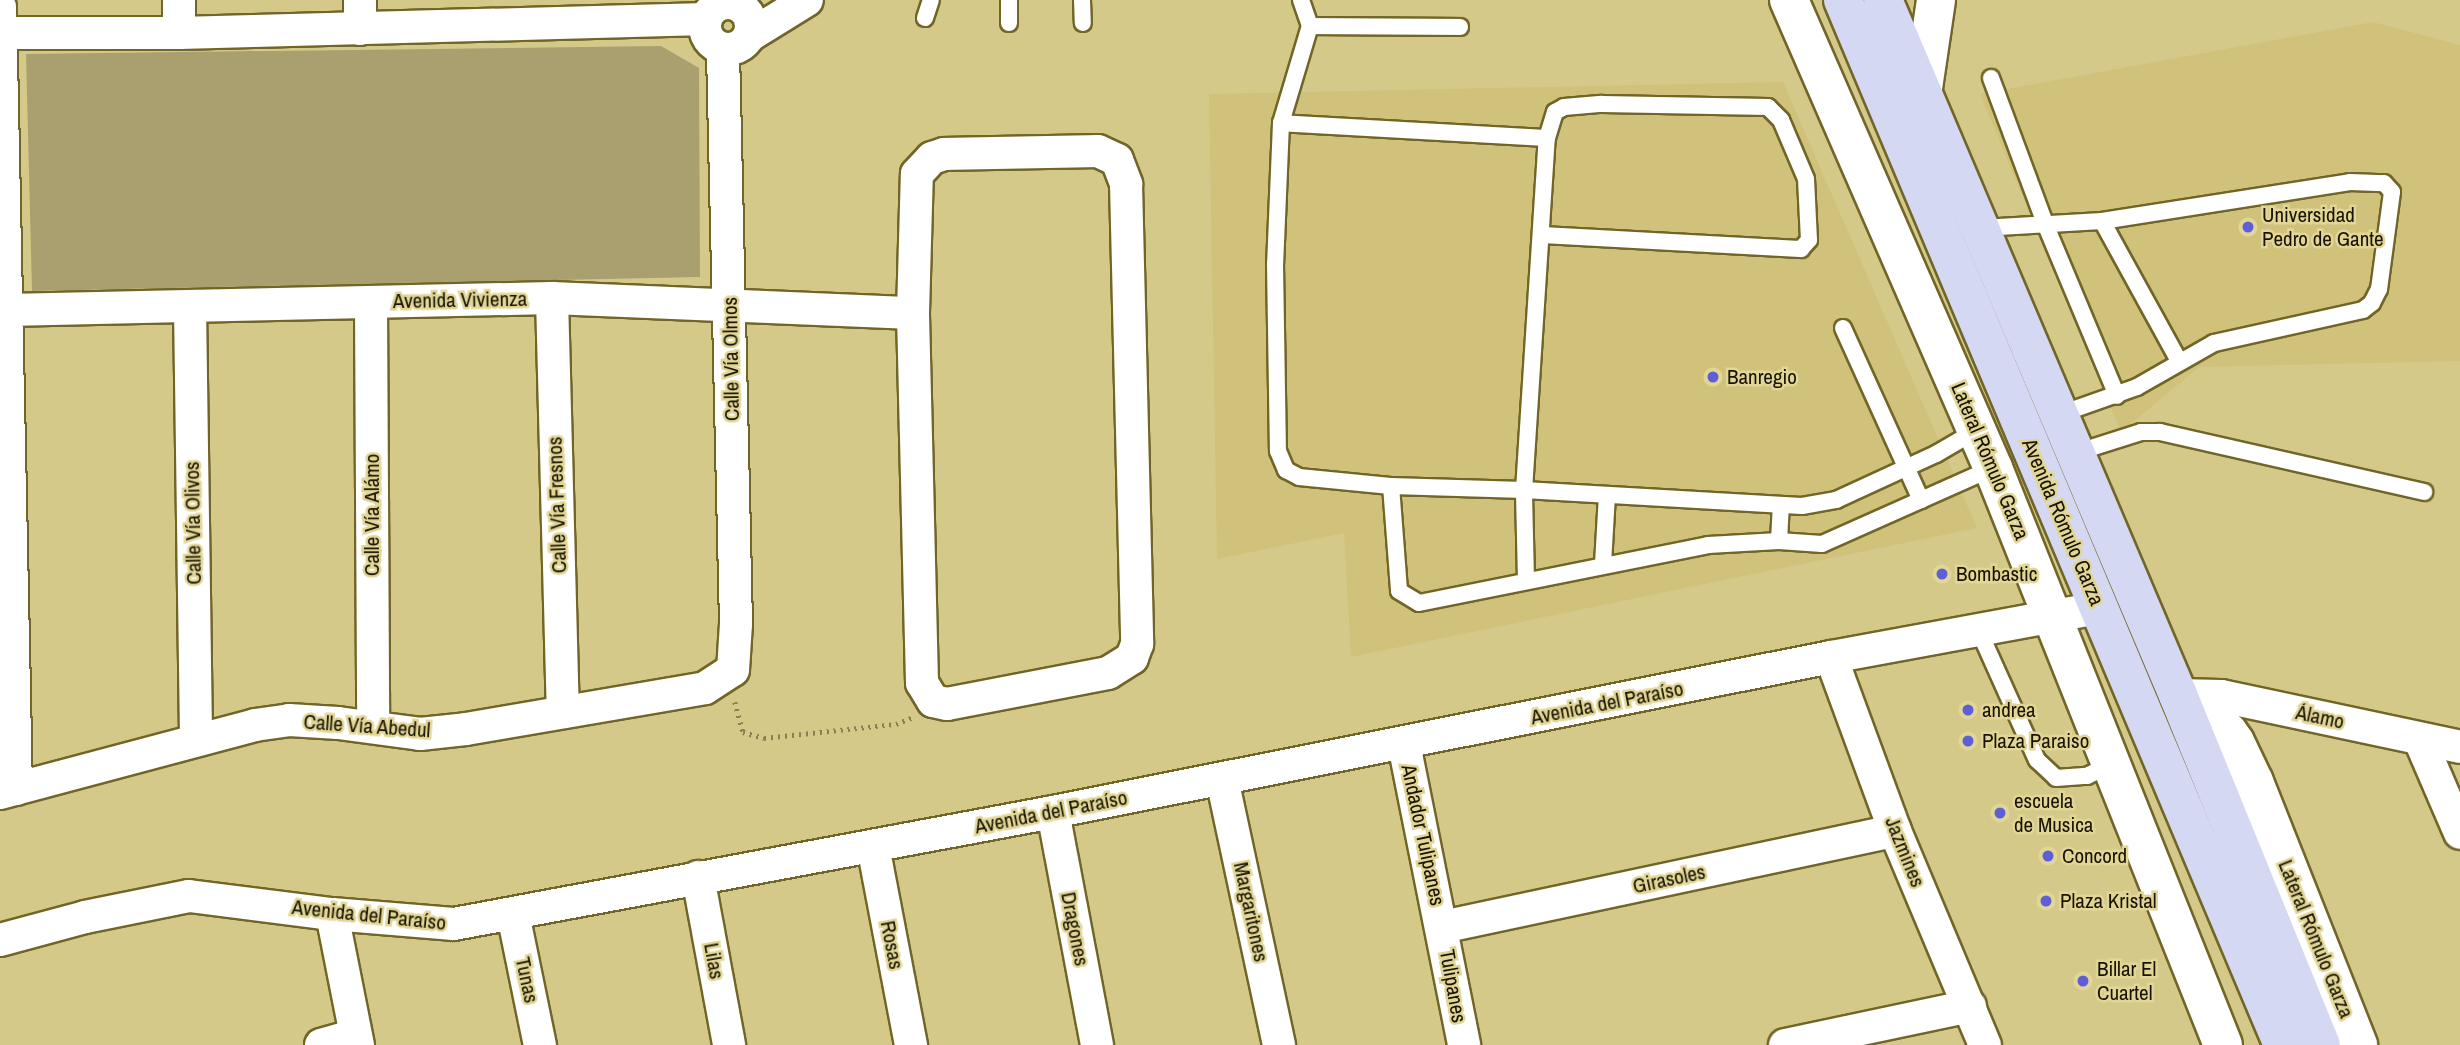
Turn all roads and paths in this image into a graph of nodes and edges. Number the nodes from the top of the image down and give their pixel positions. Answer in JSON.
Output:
{"nodes":[{"id":1,"x":179,"y":0,"type":"edge"},
{"id":2,"x":807,"y":0,"type":"edge"},
{"id":3,"x":931,"y":0,"type":"edge"},
{"id":4,"x":1009,"y":0,"type":"edge"},
{"id":5,"x":1082,"y":0,"type":"edge"},
{"id":6,"x":1301,"y":0,"type":"edge"},
{"id":7,"x":1789,"y":0,"type":"edge"},
{"id":8,"x":1843,"y":0,"type":"edge"},
{"id":9,"x":1883,"y":0,"type":"edge"},
{"id":10,"x":1936,"y":0,"type":"edge"},
{"id":11,"x":738,"y":2,"type":"edge"},
{"id":12,"x":0,"y":7,"type":"edge"},
{"id":13,"x":539,"y":12,"type":"edge"},
{"id":14,"x":360,"y":14,"type":"edge"},
{"id":15,"x":925,"y":18,"type":"dead end"},
{"id":16,"x":706,"y":19,"type":"junction"},
{"id":17,"x":1009,"y":23,"type":"dead end"},
{"id":18,"x":1083,"y":23,"type":"dead end"},
{"id":19,"x":1310,"y":26,"type":"junction"},
{"id":20,"x":1460,"y":27,"type":"dead end"},
{"id":21,"x":0,"y":33,"type":"edge"},
{"id":22,"x":179,"y":33,"type":"junction"},
{"id":23,"x":736,"y":42,"type":"junction"},
{"id":24,"x":1991,"y":78,"type":"dead end"},
{"id":25,"x":1922,"y":95,"type":"junction"},
{"id":26,"x":1282,"y":123,"type":"junction"},
{"id":27,"x":1547,"y":138,"type":"junction"},
{"id":28,"x":2102,"y":221,"type":"junction"},
{"id":29,"x":2046,"y":226,"type":"junction"},
{"id":30,"x":1980,"y":228,"type":"junction"},
{"id":31,"x":1541,"y":235,"type":"junction"},
{"id":32,"x":552,"y":298,"type":"junction"},
{"id":33,"x":371,"y":302,"type":"junction"},
{"id":34,"x":730,"y":303,"type":"junction"},
{"id":35,"x":190,"y":306,"type":"junction"},
{"id":36,"x":7,"y":310,"type":"junction"},
{"id":37,"x":913,"y":313,"type":"junction"},
{"id":38,"x":1843,"y":328,"type":"dead end"},
{"id":39,"x":2179,"y":361,"type":"junction"},
{"id":40,"x":2117,"y":396,"type":"junction"},
{"id":41,"x":2058,"y":415,"type":"junction"},
{"id":42,"x":1977,"y":430,"type":"junction"},
{"id":43,"x":2075,"y":453,"type":"junction"},
{"id":44,"x":1908,"y":466,"type":"junction"},
{"id":45,"x":1993,"y":468,"type":"junction"},
{"id":46,"x":1391,"y":486,"type":"junction"},
{"id":47,"x":1524,"y":490,"type":"junction"},
{"id":48,"x":2424,"y":492,"type":"dead end"},
{"id":49,"x":1606,"y":495,"type":"junction"},
{"id":50,"x":1921,"y":500,"type":"junction"},
{"id":51,"x":1781,"y":507,"type":"junction"},
{"id":52,"x":1779,"y":541,"type":"junction"},
{"id":53,"x":1604,"y":564,"type":"junction"},
{"id":54,"x":1527,"y":581,"type":"junction"},
{"id":55,"x":2099,"y":608,"type":"junction"},
{"id":56,"x":2055,"y":617,"type":"junction"},
{"id":57,"x":1979,"y":631,"type":"junction"},
{"id":58,"x":1831,"y":657,"type":"junction"},
{"id":59,"x":733,"y":670,"type":"junction"},
{"id":60,"x":2180,"y":698,"type":"junction"},
{"id":61,"x":933,"y":701,"type":"junction"},
{"id":62,"x":563,"y":712,"type":"junction"},
{"id":63,"x":373,"y":727,"type":"junction"},
{"id":64,"x":196,"y":740,"type":"junction"},
{"id":65,"x":2420,"y":740,"type":"junction"},
{"id":66,"x":1404,"y":744,"type":"junction"},
{"id":67,"x":2460,"y":747,"type":"edge"},
{"id":68,"x":2113,"y":764,"type":"junction"},
{"id":69,"x":1222,"y":779,"type":"junction"},
{"id":70,"x":8,"y":791,"type":"edge"},
{"id":71,"x":1053,"y":813,"type":"junction"},
{"id":72,"x":1895,"y":831,"type":"junction"},
{"id":73,"x":2460,"y":833,"type":"edge"},
{"id":74,"x":873,"y":846,"type":"junction"},
{"id":75,"x":698,"y":877,"type":"junction"},
{"id":76,"x":332,"y":914,"type":"junction"},
{"id":77,"x":513,"y":914,"type":"junction"},
{"id":78,"x":1442,"y":927,"type":"junction"},
{"id":79,"x":0,"y":940,"type":"edge"},
{"id":80,"x":1970,"y":1006,"type":"junction"},
{"id":81,"x":357,"y":1040,"type":"edge"},
{"id":82,"x":1795,"y":1044,"type":"edge"},
{"id":83,"x":321,"y":1045,"type":"edge"},
{"id":84,"x":540,"y":1045,"type":"edge"},
{"id":85,"x":729,"y":1045,"type":"edge"},
{"id":86,"x":911,"y":1045,"type":"edge"},
{"id":87,"x":1097,"y":1045,"type":"edge"},
{"id":88,"x":1279,"y":1045,"type":"edge"},
{"id":89,"x":1464,"y":1045,"type":"edge"},
{"id":90,"x":1985,"y":1045,"type":"edge"},
{"id":91,"x":2223,"y":1045,"type":"edge"},
{"id":92,"x":2283,"y":1045,"type":"edge"},
{"id":93,"x":2321,"y":1045,"type":"edge"},
{"id":94,"x":2358,"y":1045,"type":"edge"}],
"edges":[{"from":1,"to":22,"type":"street"},
{"from":2,"to":23,"type":"street"},
{"from":3,"to":15,"type":"lane"},
{"from":4,"to":17,"type":"lane"},
{"from":5,"to":18,"type":"lane"},
{"from":6,"to":19,"type":"lane"},
{"from":7,"to":42,"type":"street","name":"Lateral Rómulo Garza"},
{"from":8,"to":55,"type":"main road","name":"Avenida Rómulo Garza"},
{"from":9,"to":25,"type":"main road","name":"Avenida Rómulo Garza"},
{"from":10,"to":25,"type":"street"},
{"from":11,"to":16,"type":"street"},
{"from":11,"to":23,"type":"street"},
{"from":12,"to":21,"type":"street"},
{"from":13,"to":14,"type":"street"},
{"from":13,"to":16,"type":"street"},
{"from":14,"to":22,"type":"street"},
{"from":16,"to":23,"type":"street"},
{"from":19,"to":20,"type":"lane"},
{"from":19,"to":26,"type":"lane"},
{"from":21,"to":22,"type":"street"},
{"from":21,"to":36,"type":"street"},
{"from":23,"to":34,"type":"street","name":"Calle Vía Olmos"},
{"from":24,"to":29,"type":"lane"},
{"from":25,"to":30,"type":"main road","name":"Avenida Rómulo Garza"},
{"from":26,"to":27,"type":"lane"},
{"from":26,"to":46,"type":"lane"},
{"from":27,"to":31,"type":"lane"},
{"from":27,"to":31,"type":"lane"},
{"from":28,"to":29,"type":"lane"},
{"from":28,"to":39,"type":"lane"},
{"from":28,"to":39,"type":"lane"},
{"from":29,"to":30,"type":"lane"},
{"from":29,"to":40,"type":"lane"},
{"from":30,"to":41,"type":"main road","name":"Avenida Rómulo Garza"},
{"from":31,"to":47,"type":"lane"},
{"from":32,"to":33,"type":"street","name":"Avenida Vivienza"},
{"from":32,"to":34,"type":"street","name":"Avenida Vivienza"},
{"from":32,"to":62,"type":"street","name":"Calle Vía Fresnos"},
{"from":33,"to":35,"type":"street","name":"Avenida Vivienza"},
{"from":33,"to":63,"type":"street","name":"Calle Vía Alámo"},
{"from":34,"to":37,"type":"street","name":"Avenida Vivienza"},
{"from":34,"to":59,"type":"street","name":"Calle Vía Olmos"},
{"from":35,"to":36,"type":"street","name":"Avenida Vivienza"},
{"from":35,"to":64,"type":"street","name":"Calle Vía Olivos"},
{"from":36,"to":70,"type":"street"},
{"from":37,"to":61,"type":"street"},
{"from":37,"to":61,"type":"street"},
{"from":38,"to":44,"type":"lane"},
{"from":39,"to":40,"type":"lane"},
{"from":40,"to":41,"type":"lane"},
{"from":41,"to":43,"type":"main road","name":"Avenida Rómulo Garza"},
{"from":42,"to":44,"type":"lane"},
{"from":42,"to":45,"type":"street","name":"Lateral Rómulo Garza"},
{"from":43,"to":48,"type":"lane"},
{"from":43,"to":60,"type":"main road","name":"Avenida Rómulo Garza"},
{"from":44,"to":50,"type":"lane"},
{"from":44,"to":51,"type":"lane"},
{"from":45,"to":50,"type":"lane"},
{"from":45,"to":56,"type":"street","name":"Lateral Rómulo Garza"},
{"from":46,"to":47,"type":"lane"},
{"from":46,"to":54,"type":"lane"},
{"from":47,"to":49,"type":"lane"},
{"from":47,"to":54,"type":"lane"},
{"from":49,"to":51,"type":"lane"},
{"from":49,"to":53,"type":"lane"},
{"from":50,"to":52,"type":"lane"},
{"from":51,"to":52,"type":"lane"},
{"from":52,"to":53,"type":"lane"},
{"from":53,"to":54,"type":"lane"},
{"from":55,"to":56,"type":"street","name":"Avenida del Paraíso"},
{"from":55,"to":92,"type":"main road","name":"Avenida Rómulo Garza"},
{"from":56,"to":57,"type":"street","name":"Avenida del Paraíso"},
{"from":56,"to":68,"type":"street","name":"Lateral Rómulo Garza"},
{"from":57,"to":58,"type":"street","name":"Avenida del Paraíso"},
{"from":57,"to":68,"type":"lane"},
{"from":58,"to":66,"type":"street","name":"Avenida del Paraíso"},
{"from":58,"to":72,"type":"street","name":"Jazmines"},
{"from":59,"to":61,"type":"path"},
{"from":59,"to":62,"type":"street","name":"Calle Vía Abedul"},
{"from":60,"to":65,"type":"street","name":"Álamo"},
{"from":60,"to":93,"type":"main road","name":"Avenida Rómulo Garza"},
{"from":60,"to":94,"type":"street","name":"Lateral Rómulo Garza"},
{"from":62,"to":63,"type":"street","name":"Calle Vía Abedul"},
{"from":63,"to":64,"type":"street","name":"Calle Vía Abedul"},
{"from":64,"to":70,"type":"street","name":"Calle Vía Abedul"},
{"from":65,"to":67,"type":"street","name":"Álamo"},
{"from":65,"to":73,"type":"street"},
{"from":66,"to":69,"type":"street","name":"Avenida del Paraíso"},
{"from":66,"to":78,"type":"street","name":"Andador Tulipanes"},
{"from":68,"to":91,"type":"street","name":"Lateral Rómulo Garza"},
{"from":69,"to":71,"type":"street","name":"Avenida del Paraíso"},
{"from":69,"to":88,"type":"street","name":"Margaritones"},
{"from":71,"to":74,"type":"street","name":"Avenida del Paraíso"},
{"from":71,"to":87,"type":"street","name":"Dragones"},
{"from":72,"to":78,"type":"street","name":"Girasoles"},
{"from":72,"to":80,"type":"street","name":"Jazmines"},
{"from":74,"to":75,"type":"street","name":"Avenida del Paraíso"},
{"from":74,"to":86,"type":"street","name":"Rosas"},
{"from":75,"to":77,"type":"street","name":"Avenida del Paraíso"},
{"from":75,"to":85,"type":"street","name":"Lilas"},
{"from":76,"to":77,"type":"street","name":"Avenida del Paraíso"},
{"from":76,"to":79,"type":"street","name":"Avenida del Paraíso"},
{"from":76,"to":81,"type":"street"},
{"from":77,"to":84,"type":"street","name":"Tunas"},
{"from":78,"to":89,"type":"street","name":"Tulipanes"},
{"from":80,"to":82,"type":"street"},
{"from":80,"to":90,"type":"street","name":"Jazmines"},
{"from":81,"to":83,"type":"street"}]}
